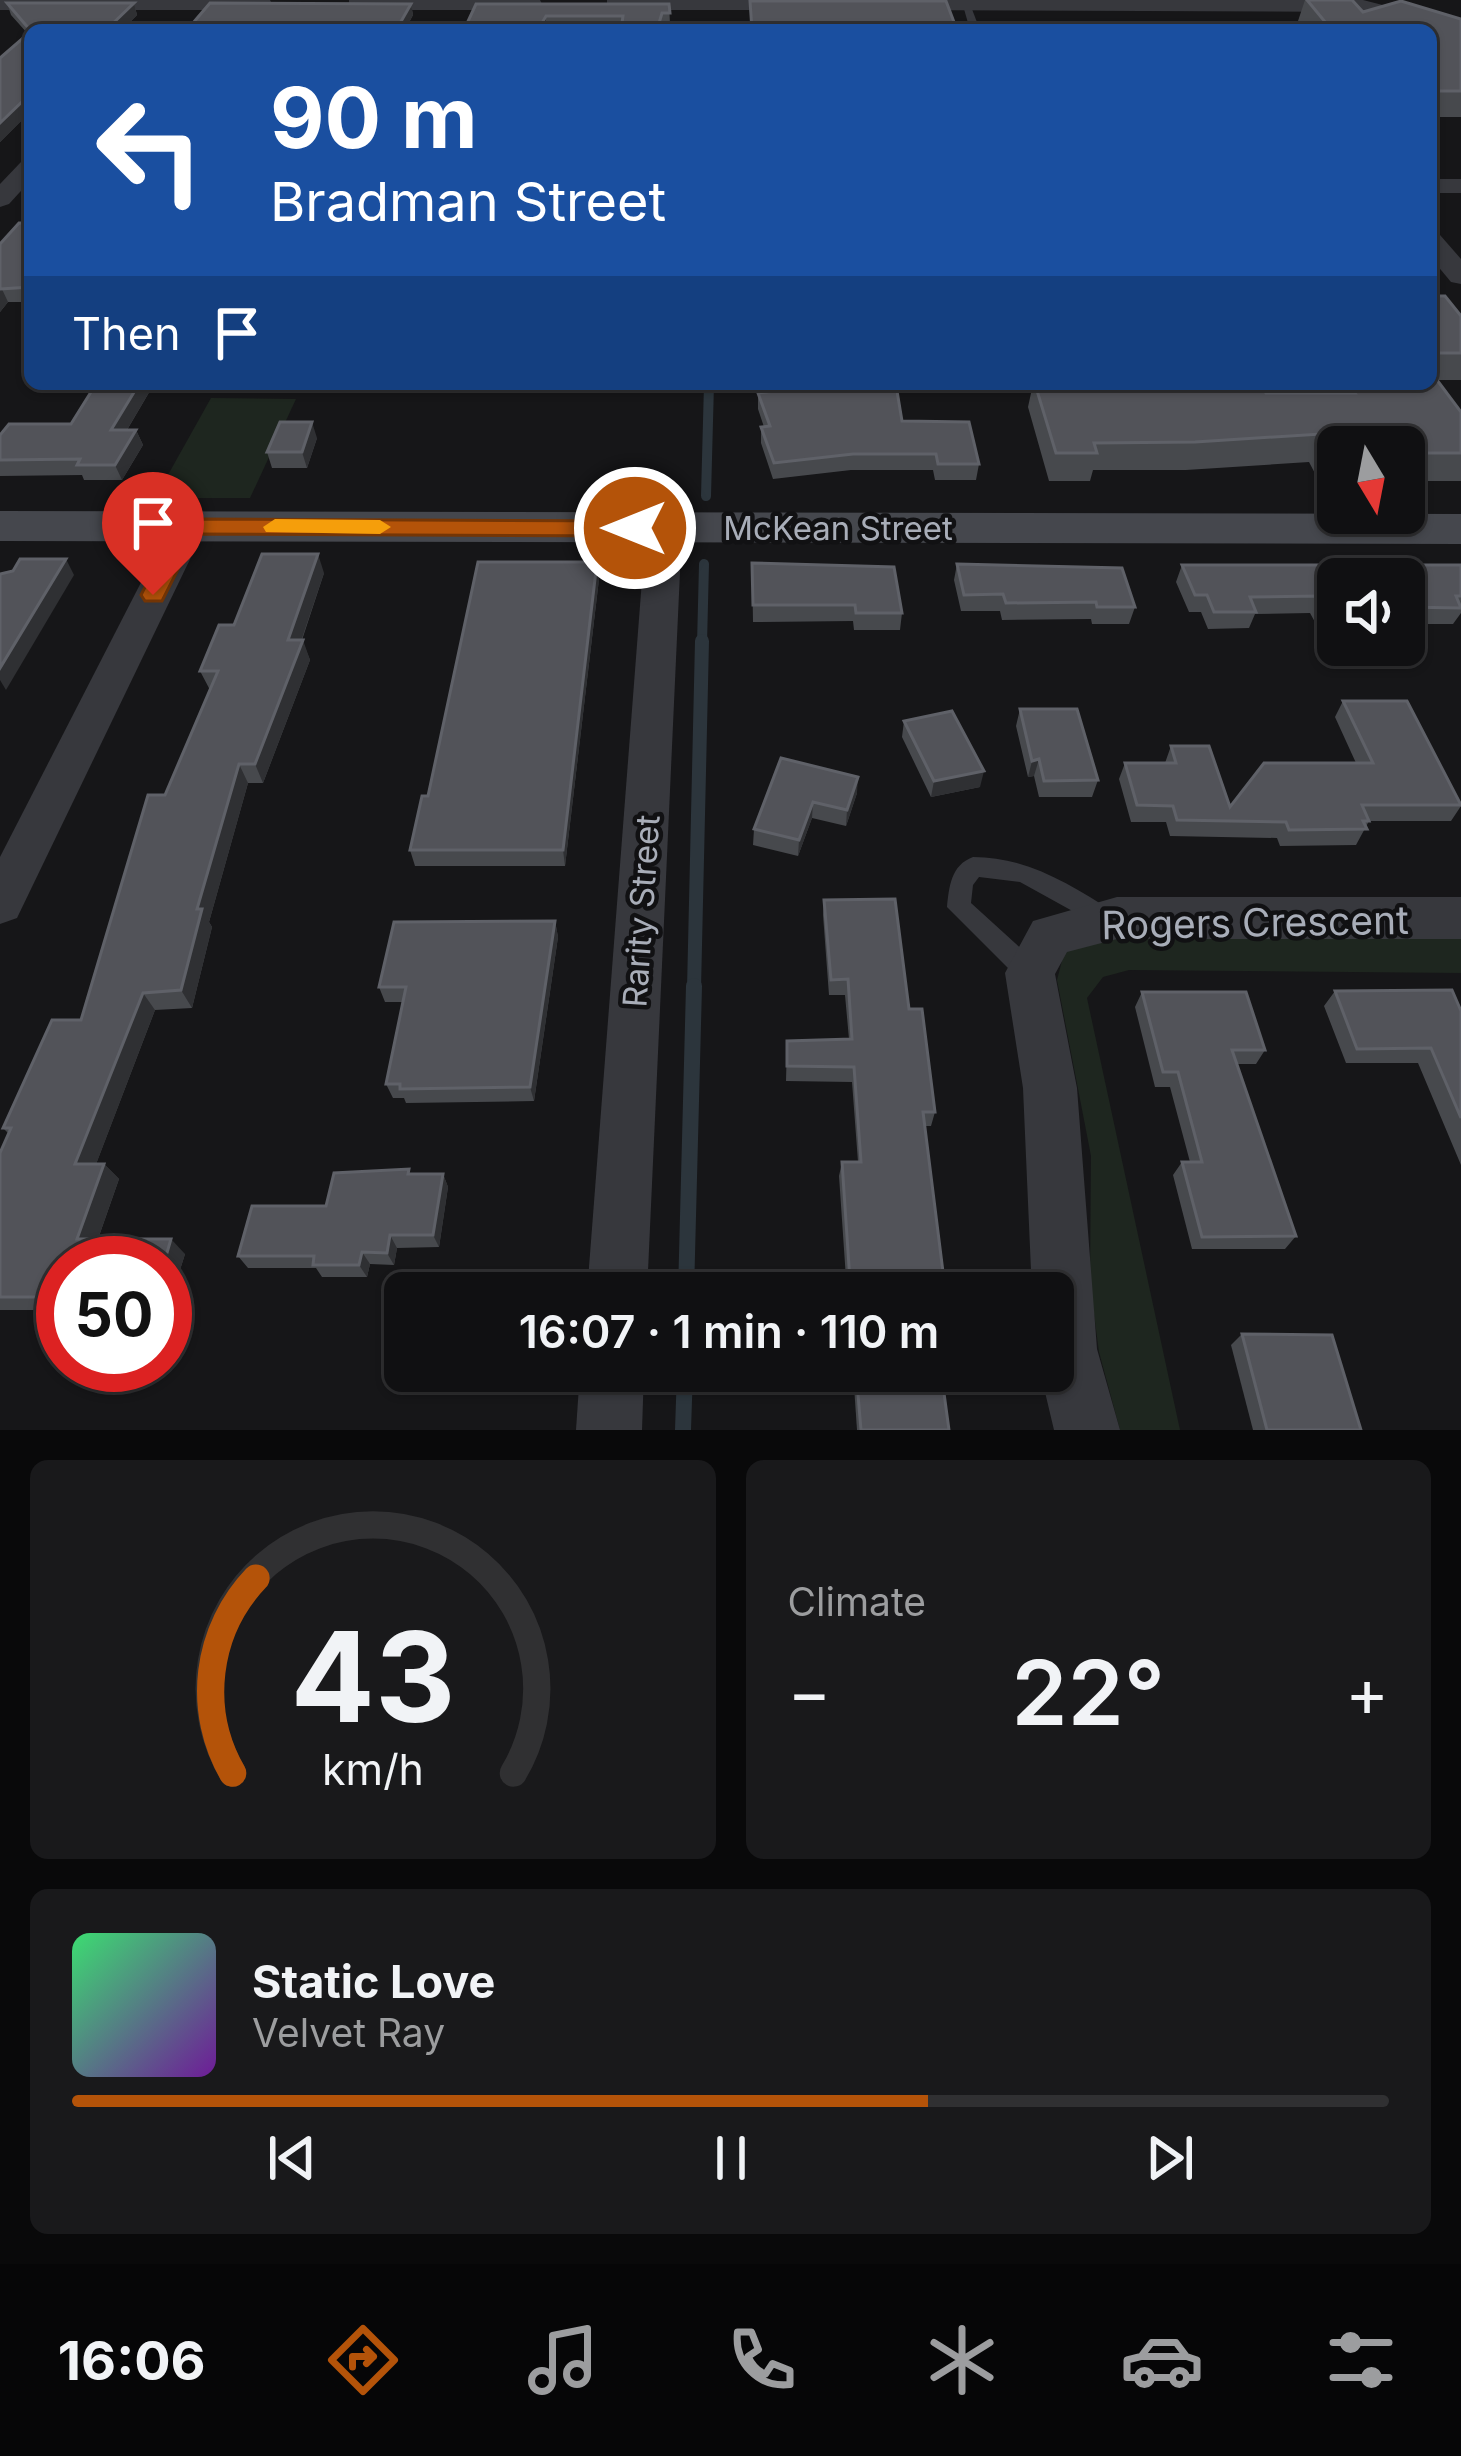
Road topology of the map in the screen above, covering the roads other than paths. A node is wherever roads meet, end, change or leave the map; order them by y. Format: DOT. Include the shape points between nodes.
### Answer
graph roads {
  1 [pos="1042,2"];
  2 [pos="0,4"];
  3 [pos="184,4"];
  4 [pos="294,4"];
  5 [pos="334,4"];
  6 [pos="446,4"];
  7 [pos="554,4"];
  8 [pos="590,4"];
  9 [pos="820,4"];
  10 [pos="865,4"];
  11 [pos="965,4"];
  12 [pos="706,5"];
  13 [pos="166,24"];
  14 [pos="436,24"];
  15 [pos="704,24"];
  16 [pos="973,24"];
  17 [pos="1461,31"];
  18 [pos="24,177"];
  19 [pos="0,199"];
  20 [pos="1437,248"];
  21 [pos="1461,276"];
  22 [pos="0,526"];
  23 [pos="188,526"];
  24 [pos="664,528"];
  25 [pos="1461,529"];
  26 [pos="0,904"];
  27 [pos="1461,918"];
  28 [pos="1106,920"];
  29 [pos="1030,974"];
  30 [pos="618,1272"];
  31 [pos="611,1392"];
  32 [pos="608,1430"];
  33 [pos="1087,1430"];
  1 -- 11 [label="street"];
  1 -- 17 [label="street" via="1364,6"];
  2 -- 3 [label="street"];
  3 -- 4 [label="street"];
  3 -- 13 [label="street"];
  5 -- 6 [label="street"];
  6 -- 7 [label="street"];
  6 -- 14 [label="street"];
  8 -- 12 [label="street"];
  9 -- 12 [label="street"];
  10 -- 11 [label="street"];
  11 -- 16 [label="lane"];
  12 -- 15 [label="street"];
  18 -- 19 [label="street"];
  20 -- 21 [label="street"];
  22 -- 23 [label="main road, McKean Street"];
  23 -- 24 [label="main road, McKean Street"];
  23 -- 26 [label="street"];
  24 -- 25 [label="main road, McKean Street"];
  24 -- 30 [label="street, Rarity Street"];
  27 -- 28 [label="street, Rogers Crescent"];
  28 -- 29 [label="street, Rogers Crescent" via="1050,936"];
  28 -- 29 [label="lane" via="1037,879 999,865 973,867 961,883 959,907"];
  29 -- 33 [label="street" via="1050,1088 1066,1349"];
  31 -- 32 [label="street"];
}
